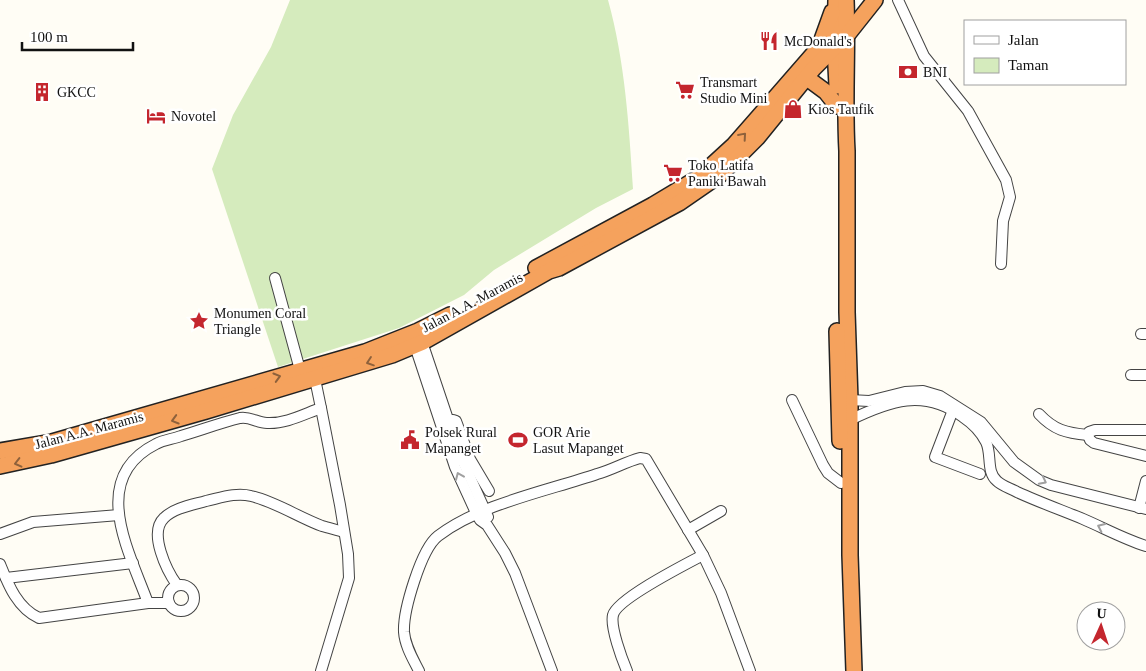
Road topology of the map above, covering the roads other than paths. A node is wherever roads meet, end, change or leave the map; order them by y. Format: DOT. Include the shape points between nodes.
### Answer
graph roads {
  1 [pos="839,0"];
  2 [pos="898,0"];
  3 [pos="867,2"];
  4 [pos="844,29"];
  5 [pos="835,47"];
  6 [pos="819,48"];
  7 [pos="807,78"];
  8 [pos="837,106"];
  9 [pos="842,150"];
  10 [pos="1001,264"];
  11 [pos="274,278"];
  12 [pos="417,338"];
  13 [pos="300,370"];
  14 [pos="1131,375"];
  15 [pos="1146,375"];
  16 [pos="314,379"];
  17 [pos="792,400"];
  18 [pos="850,400"];
  19 [pos="226,404"];
  20 [pos="321,408"];
  21 [pos="953,410"];
  22 [pos="1039,414"];
  23 [pos="231,420"];
  24 [pos="850,420"];
  25 [pos="448,421"];
  26 [pos="1146,430"];
  27 [pos="1088,435"];
  28 [pos="0,451"];
  29 [pos="1006,451"];
  30 [pos="1146,456"];
  31 [pos="991,461"];
  32 [pos="0,466"];
  33 [pos="980,474"];
  34 [pos="1146,480"];
  35 [pos="841,483"];
  36 [pos="488,491"];
  37 [pos="1142,509"];
  38 [pos="721,511"];
  39 [pos="481,513"];
  40 [pos="118,515"];
  41 [pos="688,530"];
  42 [pos="344,532"];
  43 [pos="0,534"];
  44 [pos="1146,546"];
  45 [pos="703,555"];
  46 [pos="133,563"];
  47 [pos="0,564"];
  48 [pos="6,578"];
  49 [pos="177,586"];
  50 [pos="148,603"];
  51 [pos="169,603"];
  52 [pos="321,671"];
  53 [pos="420,671"];
  54 [pos="552,671"];
  55 [pos="627,671"];
  56 [pos="750,671"];
  57 [pos="844,671"];
  58 [pos="854,671"];
  1 -- 4 [label="highway"];
  1 -- 6 [label="highway"];
  2 -- 10 [label="street" via="924,56 968,111 1006,180 1010,197 1003,221"];
  3 -- 4 [label="highway"];
  4 -- 5 [label="highway"];
  4 -- 6 [label="highway, Jalan A.A. Maramis"];
  4 -- 9 [label="highway" via="846,119"];
  5 -- 7 [label="highway"];
  5 -- 8 [label="highway"];
  12 -- 6 [label="highway, Jalan A.A. Maramis, one-way" via="698,178 734,145"];
  7 -- 8 [label="highway" via="826,92"];
  7 -- 12 [label="highway" via="746,151 696,192 643,223"];
  8 -- 9 [label="highway"];
  9 -- 18 [label="highway"];
  9 -- 35 [label="highway" via="837,315"];
  11 -- 13 [label="street"];
  12 -- 13 [label="highway, Jalan A.A. Maramis"];
  12 -- 16 [label="highway, one-way" via="392,355"];
  12 -- 25 [label="street"];
  39 -- 12 [label="street, one-way" via="455,467"];
  28 -- 13 [label="highway, Jalan A.A. Maramis, one-way" via="52,442"];
  14 -- 15 [label="street"];
  16 -- 19 [label="highway"];
  16 -- 20 [label="street"];
  17 -- 35 [label="street" via="828,474"];
  18 -- 24 [label="highway"];
  18 -- 29 [label="street" via="869,400 922,390 940,396 982,422"];
  19 -- 23 [label="street"];
  19 -- 32 [label="highway, one-way" via="51,455"];
  20 -- 23 [label="street" via="276,423 264,423 249,417"];
  20 -- 42 [label="street"];
  21 -- 24 [label="street" via="924,400 896,401"];
  21 -- 31 [label="street" via="983,436"];
  21 -- 33 [label="street" via="935,457"];
  22 -- 27 [label="street" via="1049,424 1067,433"];
  23 -- 40 [label="street" via="158,442 134,458 126,467 121,481"];
  24 -- 58 [label="highway"];
  25 -- 36 [label="street" via="456,421 470,460"];
  25 -- 39 [label="street"];
  26 -- 27 [label="street" via="1096,430"];
  27 -- 30 [label="street" via="1094,443"];
  29 -- 31 [label="street"];
  29 -- 37 [label="street, one-way" via="1014,462 1039,480"];
  44 -- 31 [label="street, one-way" via="1003,485 992,475"];
  34 -- 37 [label="street"];
  35 -- 57 [label="highway"];
  38 -- 41 [label="street"];
  39 -- 41 [label="street" via="640,458 646,460"];
  39 -- 53 [label="street" via="436,538 422,558 404,623 407,644"];
  39 -- 54 [label="street" via="480,520 487,525 505,553 521,586"];
  40 -- 43 [label="street" via="33,522"];
  40 -- 46 [label="street"];
  41 -- 45 [label="street"];
  42 -- 49 [label="street" via="250,496 225,496 187,506 162,519 159,526 161,554"];
  42 -- 52 [label="street" via="350,578"];
  45 -- 55 [label="street" via="640,591 620,604 613,613"];
  45 -- 56 [label="street"];
  46 -- 48 [label="street"];
  46 -- 50 [label="street"];
  47 -- 48 [label="street"];
  48 -- 50 [label="street" via="26,610 39,618"];
  49 -- 51 [label="street" via="169,593"];
  49 -- 51 [label="street" via="187,586 193,600 182,610"];
  50 -- 51 [label="street"];
}
